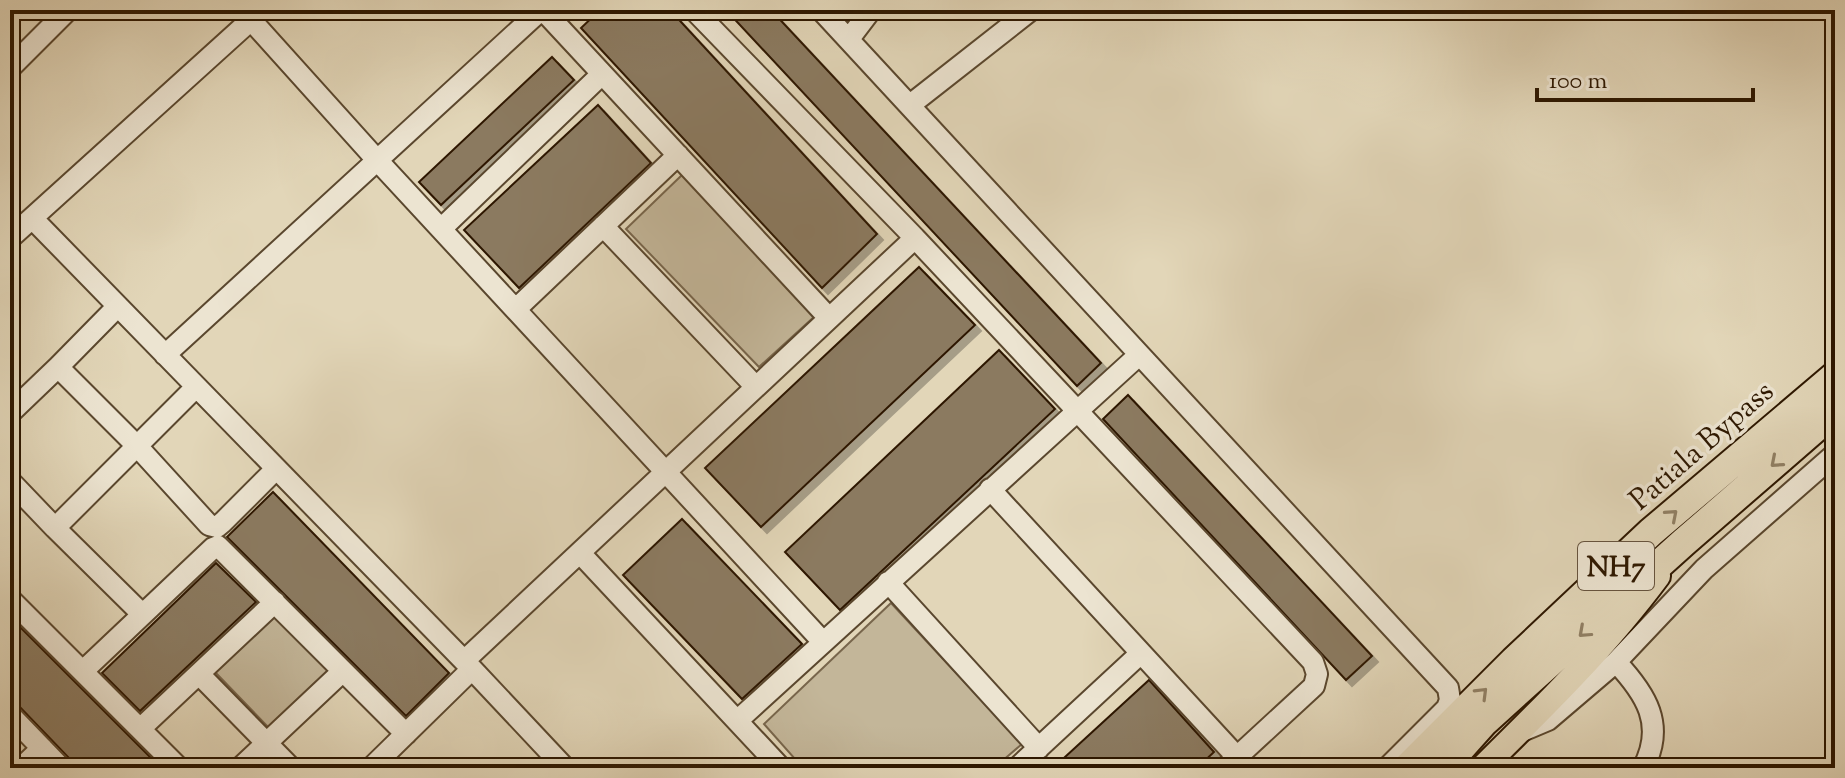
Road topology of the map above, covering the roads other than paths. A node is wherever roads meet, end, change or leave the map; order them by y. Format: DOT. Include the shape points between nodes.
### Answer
graph roads {
  1 [pos="68,10"];
  2 [pos="542,10"];
  3 [pos="694,10"];
  4 [pos="821,10"];
  5 [pos="871,10"];
  6 [pos="1031,10"];
  7 [pos="252,14"];
  8 [pos="849,39"];
  9 [pos="10,68"];
  10 [pos="602,74"];
  11 [pos="910,105"];
  12 [pos="678,155"];
  13 [pos="377,160"];
  14 [pos="19,225"];
  15 [pos="603,226"];
  16 [pos="441,229"];
  17 [pos="915,238"];
  18 [pos="117,307"];
  19 [pos="516,309"];
  20 [pos="829,318"];
  21 [pos="165,355"];
  22 [pos="1139,355"];
  23 [pos="58,367"];
  24 [pos="1835,376"];
  25 [pos="196,387"];
  26 [pos="756,387"];
  27 [pos="1076,410"];
  28 [pos="1835,411"];
  29 [pos="10,413"];
  30 [pos="137,446"];
  31 [pos="1835,454"];
  32 [pos="276,469"];
  33 [pos="667,471"];
  34 [pos="10,481"];
  35 [pos="990,489"];
  36 [pos="55,528"];
  37 [pos="1684,542"];
  38 [pos="580,553"];
  39 [pos="888,582"];
  40 [pos="10,599"];
  41 [pos="275,602"];
  42 [pos="142,614"];
  43 [pos="823,642"];
  44 [pos="1141,653"];
  45 [pos="1616,662"];
  46 [pos="468,665"];
  47 [pos="83,671"];
  48 [pos="343,671"];
  49 [pos="199,674"];
  50 [pos="10,715"];
  51 [pos="737,721"];
  52 [pos="140,729"];
  53 [pos="1518,732"];
  54 [pos="406,734"];
  55 [pos="266,743"];
  56 [pos="42,748"];
  57 [pos="1039,748"];
  58 [pos="1231,762"];
  59 [pos="21,768"];
  60 [pos="61,768"];
  61 [pos="179,768"];
  62 [pos="240,768"];
  63 [pos="291,768"];
  64 [pos="371,768"];
  65 [pos="565,768"];
  66 [pos="781,768"];
  67 [pos="1017,768"];
  68 [pos="1387,768"];
  69 [pos="1407,768"];
  70 [pos="1443,768"];
  71 [pos="1482,768"];
  72 [pos="1643,768"];
  1 -- 9 [label="street"];
  2 -- 10 [label="street"];
  2 -- 13 [label="street"];
  3 -- 17 [label="street"];
  4 -- 8 [label="street"];
  5 -- 8 [label="street"];
  6 -- 11 [label="street"];
  7 -- 13 [label="street"];
  7 -- 14 [label="street"];
  8 -- 11 [label="street"];
  10 -- 12 [label="street"];
  10 -- 16 [label="street"];
  11 -- 22 [label="street"];
  12 -- 15 [label="street"];
  12 -- 20 [label="street"];
  13 -- 16 [label="street"];
  13 -- 21 [label="street"];
  14 -- 18 [label="street"];
  15 -- 19 [label="street"];
  15 -- 26 [label="street"];
  16 -- 19 [label="street"];
  17 -- 20 [label="street"];
  17 -- 27 [label="street"];
  18 -- 21 [label="street"];
  18 -- 23 [label="street"];
  19 -- 33 [label="street"];
  20 -- 26 [label="street"];
  21 -- 25 [label="street"];
  22 -- 27 [label="street"];
  22 -- 68 [label="street" via="1448,688 1447,708"];
  23 -- 29 [label="street"];
  23 -- 30 [label="street"];
  69 -- 24 [label="highway, Patiala Bypass / NH7, one-way" via="1651,532"];
  25 -- 30 [label="street"];
  25 -- 32 [label="street"];
  26 -- 33 [label="street"];
  27 -- 35 [label="street"];
  27 -- 58 [label="street" via="1313,662 1314,686"];
  28 -- 37 [label="highway, Patiala Bypass / NH7, one-way"];
  30 -- 32 [label="street" via="209,525 217,527"];
  30 -- 36 [label="street"];
  31 -- 45 [label="street" via="1704,569"];
  32 -- 46 [label="street"];
  33 -- 38 [label="street"];
  33 -- 43 [label="street"];
  34 -- 36 [label="street"];
  35 -- 39 [label="street"];
  35 -- 44 [label="street"];
  36 -- 42 [label="street"];
  37 -- 53 [label="main road" via="1631,612"];
  37 -- 70 [label="highway, NH7, one-way" via="1484,722"];
  38 -- 46 [label="street"];
  38 -- 51 [label="street"];
  39 -- 43 [label="street"];
  39 -- 57 [label="street"];
  40 -- 47 [label="street"];
  41 -- 42 [label="street" via="218,546"];
  41 -- 48 [label="street"];
  41 -- 49 [label="street"];
  42 -- 47 [label="street"];
  43 -- 51 [label="street"];
  44 -- 57 [label="street"];
  44 -- 58 [label="street"];
  45 -- 53 [label="street" via="1548,720"];
  45 -- 72 [label="street" via="1649,707 1654,730"];
  46 -- 54 [label="street"];
  46 -- 65 [label="street"];
  47 -- 52 [label="street"];
  48 -- 54 [label="street"];
  48 -- 55 [label="street"];
  49 -- 52 [label="street"];
  49 -- 55 [label="street"];
  50 -- 56 [label="street"];
  51 -- 66 [label="street"];
  52 -- 61 [label="street"];
  53 -- 71 [label="main road"];
  54 -- 64 [label="street"];
  55 -- 62 [label="street"];
  55 -- 63 [label="street"];
  56 -- 59 [label="street"];
  56 -- 60 [label="street"];
  57 -- 67 [label="street"];
}
